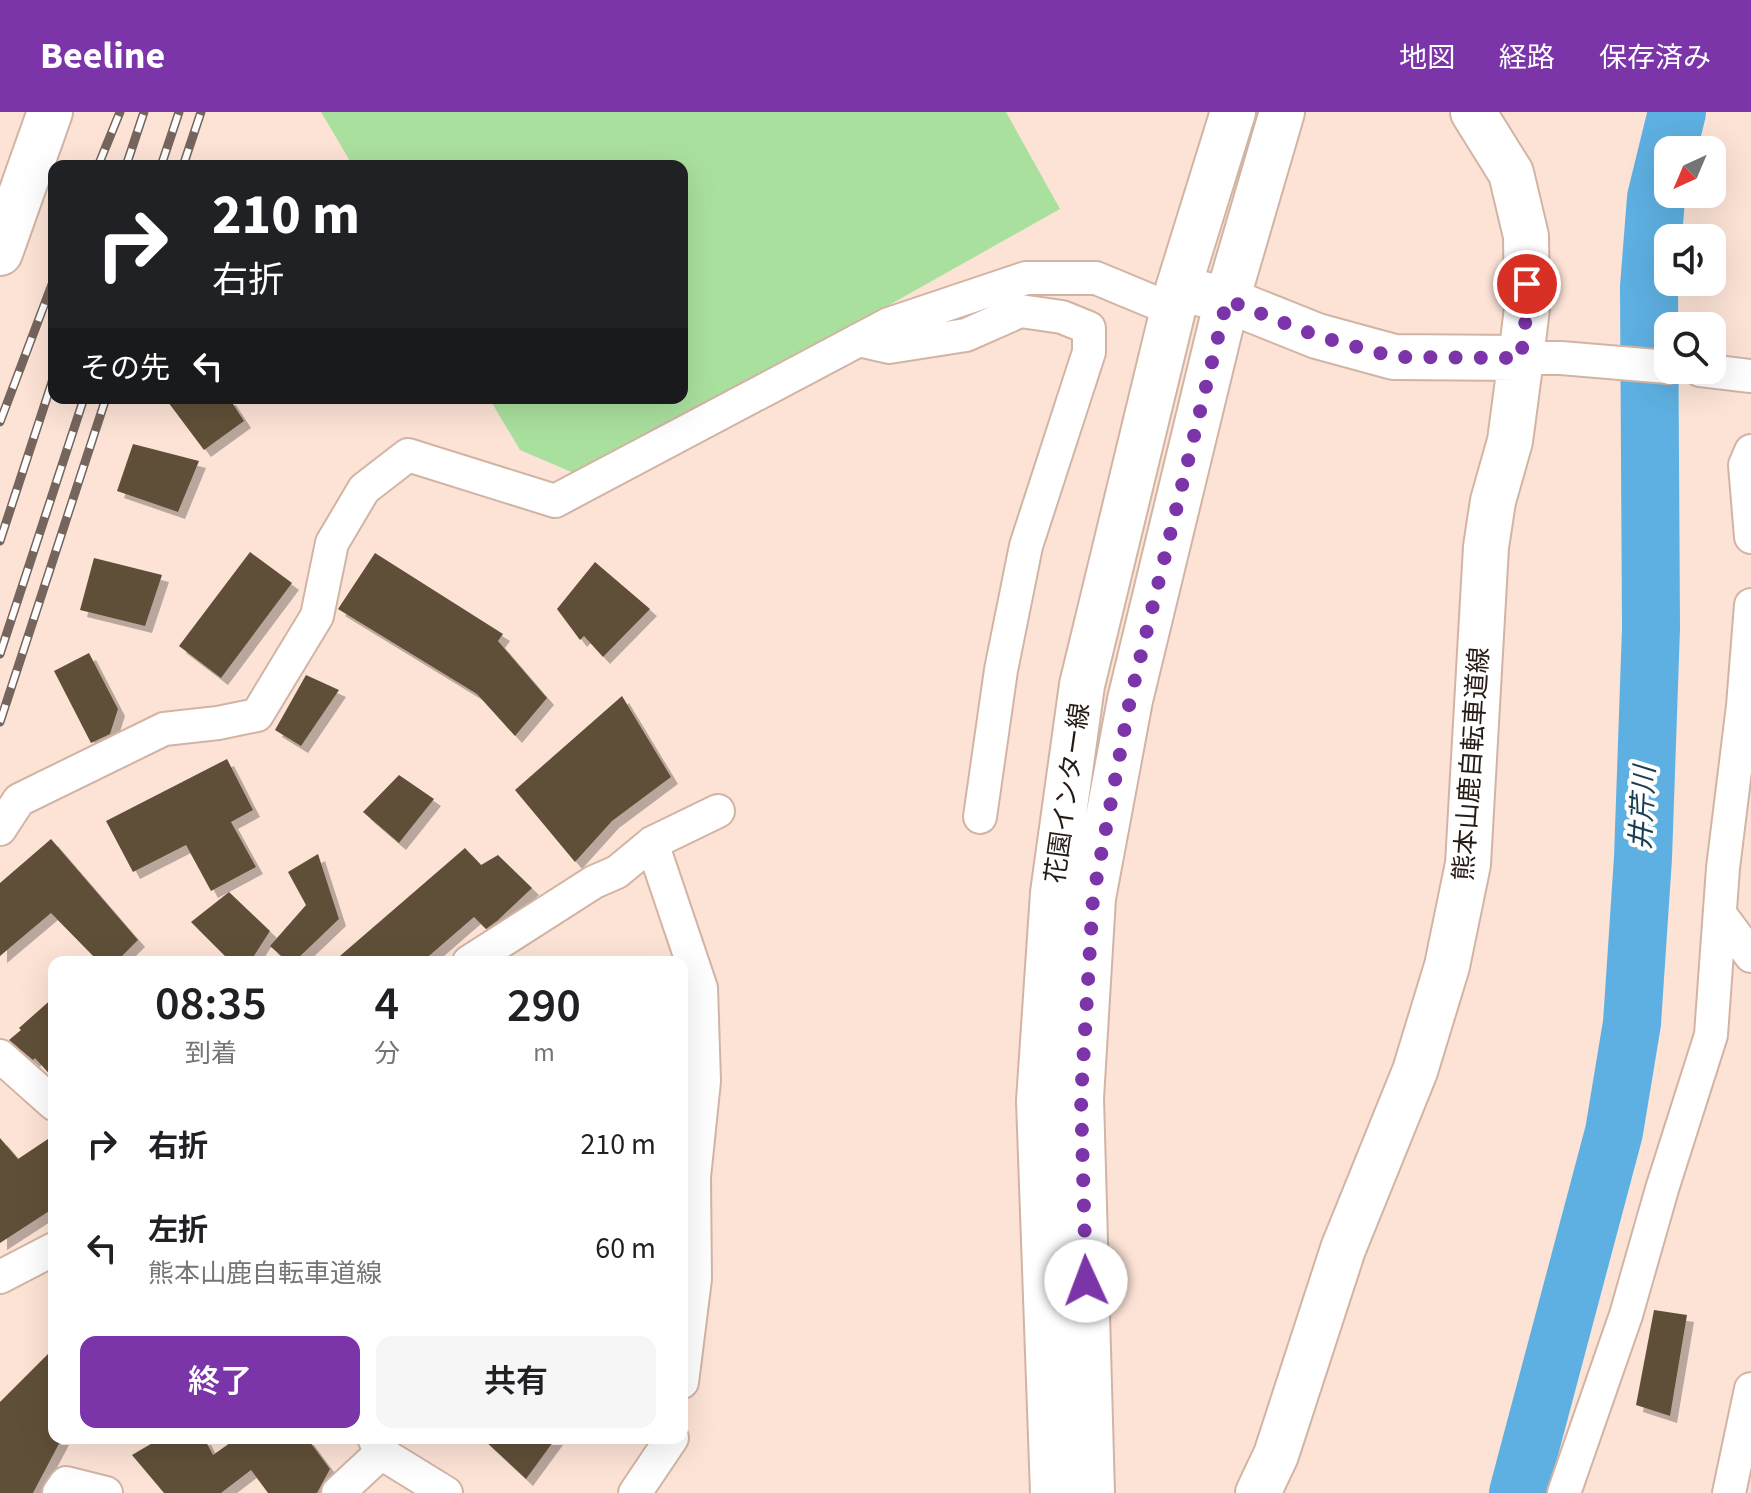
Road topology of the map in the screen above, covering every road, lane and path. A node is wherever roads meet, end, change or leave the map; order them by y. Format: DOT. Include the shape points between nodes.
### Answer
graph roads {
  1 [pos="50,112"];
  2 [pos="1233,112"];
  3 [pos="1282,112"];
  4 [pos="1473,112"];
  5 [pos="0,253"];
  6 [pos="1176,300"];
  7 [pos="1227,300"];
  8 [pos="858,340"];
  9 [pos="1521,358"];
  10 [pos="1654,366"];
  11 [pos="1751,451"];
  12 [pos="1751,537"];
  13 [pos="1751,605"];
  14 [pos="718,811"];
  15 [pos="980,817"];
  16 [pos="0,829"];
  17 [pos="652,843"];
  18 [pos="1720,914"];
  19 [pos="478,956"];
  20 [pos="1751,956"];
  21 [pos="0,1056"];
  22 [pos="48,1099"];
  23 [pos="48,1252"];
  24 [pos="0,1277"];
  25 [pos="688,1334"];
  26 [pos="1751,1389"];
  27 [pos="668,1444"];
  28 [pos="377,1446"];
  29 [pos="59,1493"];
  30 [pos="106,1493"];
  31 [pos="338,1493"];
  32 [pos="446,1493"];
  33 [pos="635,1493"];
  34 [pos="1053,1493"];
  35 [pos="1092,1493"];
  36 [pos="1258,1493"];
  37 [pos="1564,1493"];
  38 [pos="1729,1493"];
  1 -- 5 [label="main road"];
  2 -- 6 [label="main road, 花園インター線"];
  3 -- 7 [label="main road, 花園インター線"];
  4 -- 9 [label="main road, 熊本山鹿自転車道線" via="1511,173 1526,236"];
  6 -- 7 [label="main road"];
  6 -- 8 [label="street" via="1096,278 1026,278 889,324"];
  6 -- 34 [label="main road, 花園インター線" via="1082,685 1053,893 1039,1101"];
  7 -- 9 [label="main road" via="1317,336 1394,357"];
  7 -- 35 [label="main road, 花園インター線" via="1130,700 1093,898 1081,1098"];
  8 -- 15 [label="street" via="889,347 966,335 1020,311 1062,317 1089,328 1089,352 1026,546"];
  8 -- 16 [label="street" via="555,501 408,455 364,489 332,543 317,616 257,715 164,729 19,800"];
  9 -- 10 [label="street"];
  9 -- 36 [label="main road, 熊本山鹿自転車道線" via="1510,441 1486,547 1468,864 1447,966 1415,1071 1343,1249 1276,1455"];
  11 -- 12 [label="street" via="1745,465"];
  13 -- 18 [label="street"];
  14 -- 17 [label="street"];
  17 -- 19 [label="street" via="617,872"];
  17 -- 25 [label="street" via="701,988 704,1081"];
  18 -- 20 [label="street"];
  18 -- 37 [label="street" via="1711,1035 1626,1315"];
  21 -- 22 [label="street"];
  23 -- 24 [label="street"];
  26 -- 38 [label="street"];
  27 -- 33 [label="street"];
  28 -- 31 [label="street"];
  28 -- 32 [label="street"];
  29 -- 30 [label="street" via="66,1483"];
}
